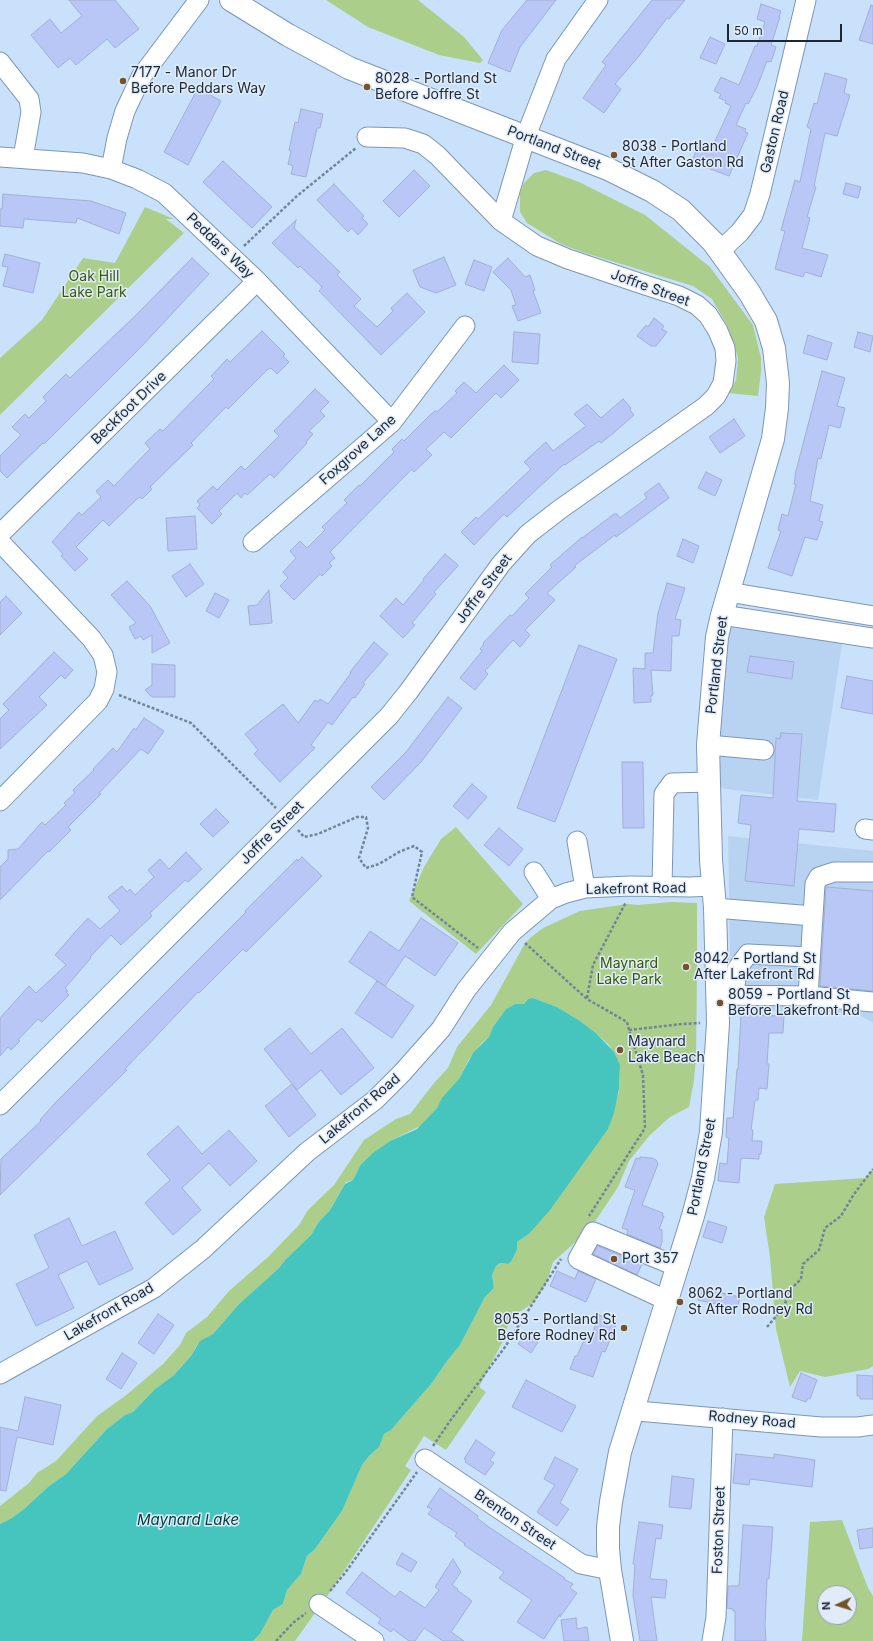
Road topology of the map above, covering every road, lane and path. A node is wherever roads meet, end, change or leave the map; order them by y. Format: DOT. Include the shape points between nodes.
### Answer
graph roads {
  1 [pos="199,0"];
  2 [pos="232,0"];
  3 [pos="598,0"];
  4 [pos="806,0"];
  5 [pos="0,62"];
  6 [pos="526,136"];
  7 [pos="367,137"];
  8 [pos="0,157"];
  9 [pos="23,158"];
  10 [pos="111,169"];
  11 [pos="501,221"];
  12 [pos="720,251"];
  13 [pos="232,258"];
  14 [pos="257,281"];
  15 [pos="465,326"];
  16 [pos="392,422"];
  17 [pos="0,534"];
  18 [pos="0,542"];
  19 [pos="253,542"];
  20 [pos="728,592"];
  21 [pos="722,615"];
  22 [pos="873,616"];
  23 [pos="873,638"];
  24 [pos="104,689"];
  25 [pos="708,745"];
  26 [pos="764,750"];
  27 [pos="709,782"];
  28 [pos="0,801"];
  29 [pos="287,819"];
  30 [pos="577,841"];
  31 [pos="534,872"];
  32 [pos="873,872"];
  33 [pos="630,886"];
  34 [pos="713,886"];
  35 [pos="662,887"];
  36 [pos="585,888"];
  37 [pos="551,899"];
  38 [pos="715,908"];
  39 [pos="813,916"];
  40 [pos="512,932"];
  41 [pos="810,957"];
  42 [pos="492,958"];
  43 [pos="725,995"];
  44 [pos="808,996"];
  45 [pos="587,999"];
  46 [pos="873,1002"];
  47 [pos="718,1023"];
  48 [pos="629,1030"];
  49 [pos="0,1105"];
  50 [pos="873,1169"];
  51 [pos="588,1216"];
  52 [pos="564,1254"];
  53 [pos="678,1267"];
  54 [pos="668,1300"];
  55 [pos="767,1327"];
  56 [pos="0,1374"];
  57 [pos="632,1415"];
  58 [pos="723,1418"];
  59 [pos="873,1425"];
  60 [pos="425,1459"];
  61 [pos="610,1570"];
  62 [pos="319,1604"];
  63 [pos="276,1641"];
  64 [pos="374,1641"];
  65 [pos="622,1641"];
  66 [pos="712,1641"];
  1 -- 10 [label="street" via="141,77 116,138"];
  2 -- 6 [label="main road, Portland Street" via="282,32 349,68"];
  3 -- 6 [label="street" via="556,59"];
  4 -- 12 [label="street, Gaston Road" via="753,215"];
  5 -- 9 [label="street" via="29,99 31,112"];
  6 -- 11 [label="street"];
  6 -- 12 [label="main road, Portland Street" via="608,169 652,191 681,210"];
  7 -- 11 [label="street, Joffre Street" via="405,138 423,144"];
  7 -- 13 [label="path" via="297,196"];
  8 -- 9 [label="street, Peddars Way"];
  9 -- 10 [label="street, Peddars Way" via="83,163"];
  10 -- 13 [label="street, Peddars Way" via="164,193"];
  11 -- 29 [label="street, Joffre Street" via="537,246 555,254 678,296 697,305 712,320 725,348 723,383 716,396 706,406 528,534 501,564 389,716"];
  12 -- 20 [label="main road, Portland Street" via="766,321 774,348 778,383 773,439"];
  13 -- 14 [label="street, Peddars Way"];
  14 -- 16 [label="street, Peddars Way"];
  14 -- 17 [label="street, Beckfoot Drive"];
  15 -- 16 [label="street, Foxgrove Lane"];
  16 -- 19 [label="street, Foxgrove Lane"];
  18 -- 24 [label="street" via="91,638 103,655 107,672"];
  20 -- 21 [label="main road, Portland Street"];
  20 -- 22 [label="street"];
  21 -- 23 [label="street"];
  21 -- 25 [label="main road, Portland Street"];
  24 -- 28 [label="street" via="98,701"];
  24 -- 29 [label="path" via="191,723"];
  25 -- 26 [label="street"];
  25 -- 27 [label="main road, Portland Street"];
  27 -- 34 [label="main road, Portland Street"];
  27 -- 35 [label="street" via="672,783 664,794"];
  29 -- 42 [label="path" via="304,837 318,834 357,817 366,817 368,828 358,858 366,868 414,846 422,852 412,897"];
  29 -- 49 [label="street, Joffre Street"];
  30 -- 36 [label="street"];
  31 -- 37 [label="street"];
  32 -- 39 [label="street" via="834,872 819,877 815,884"];
  33 -- 35 [label="street, Lakefront Road"];
  33 -- 36 [label="street, Lakefront Road"];
  33 -- 45 [label="path" via="627,901 593,965"];
  34 -- 35 [label="street, Lakefront Road"];
  34 -- 38 [label="main road, Portland Street"];
  36 -- 37 [label="street, Lakefront Road"];
  37 -- 40 [label="street, Lakefront Road"];
  38 -- 39 [label="street"];
  38 -- 43 [label="main road, Portland Street"];
  39 -- 41 [label="street"];
  40 -- 42 [label="street, Lakefront Road"];
  40 -- 45 [label="path"];
  41 -- 43 [label="street" via="748,954 737,969"];
  41 -- 44 [label="street"];
  42 -- 56 [label="street, Lakefront Road" via="466,990 441,1029 402,1073 375,1100 307,1152 203,1249 154,1288"];
  43 -- 44 [label="street"];
  43 -- 47 [label="main road, Portland Street"];
  44 -- 46 [label="street"];
  45 -- 48 [label="path" via="627,1022"];
  47 -- 48 [label="path"];
  47 -- 53 [label="main road, Portland Street" via="711,1132 697,1201"];
  48 -- 51 [label="path" via="643,1075 645,1128"];
  50 -- 55 [label="path" via="841,1216 825,1228 819,1250 803,1264 801,1279 789,1291 784,1307"];
  52 -- 60 [label="path" via="505,1347 450,1420"];
  53 -- 54 [label="main road, Portland Street"];
  53 -- 54 [label="street" via="592,1232 578,1259"];
  54 -- 57 [label="main road, Portland Street"];
  57 -- 58 [label="street, Rodney Road" via="637,1411"];
  57 -- 61 [label="main road, Portland Street" via="620,1452 611,1502 608,1534"];
  58 -- 59 [label="street, Rodney Road" via="821,1427"];
  58 -- 66 [label="street, Foston Street" via="716,1616"];
  60 -- 61 [label="street, Brenton Street" via="581,1564"];
  60 -- 62 [label="path" via="345,1573"];
  61 -- 65 [label="main road, Portland Street"];
  62 -- 63 [label="path" via="293,1623"];
  62 -- 64 [label="street"];
}
